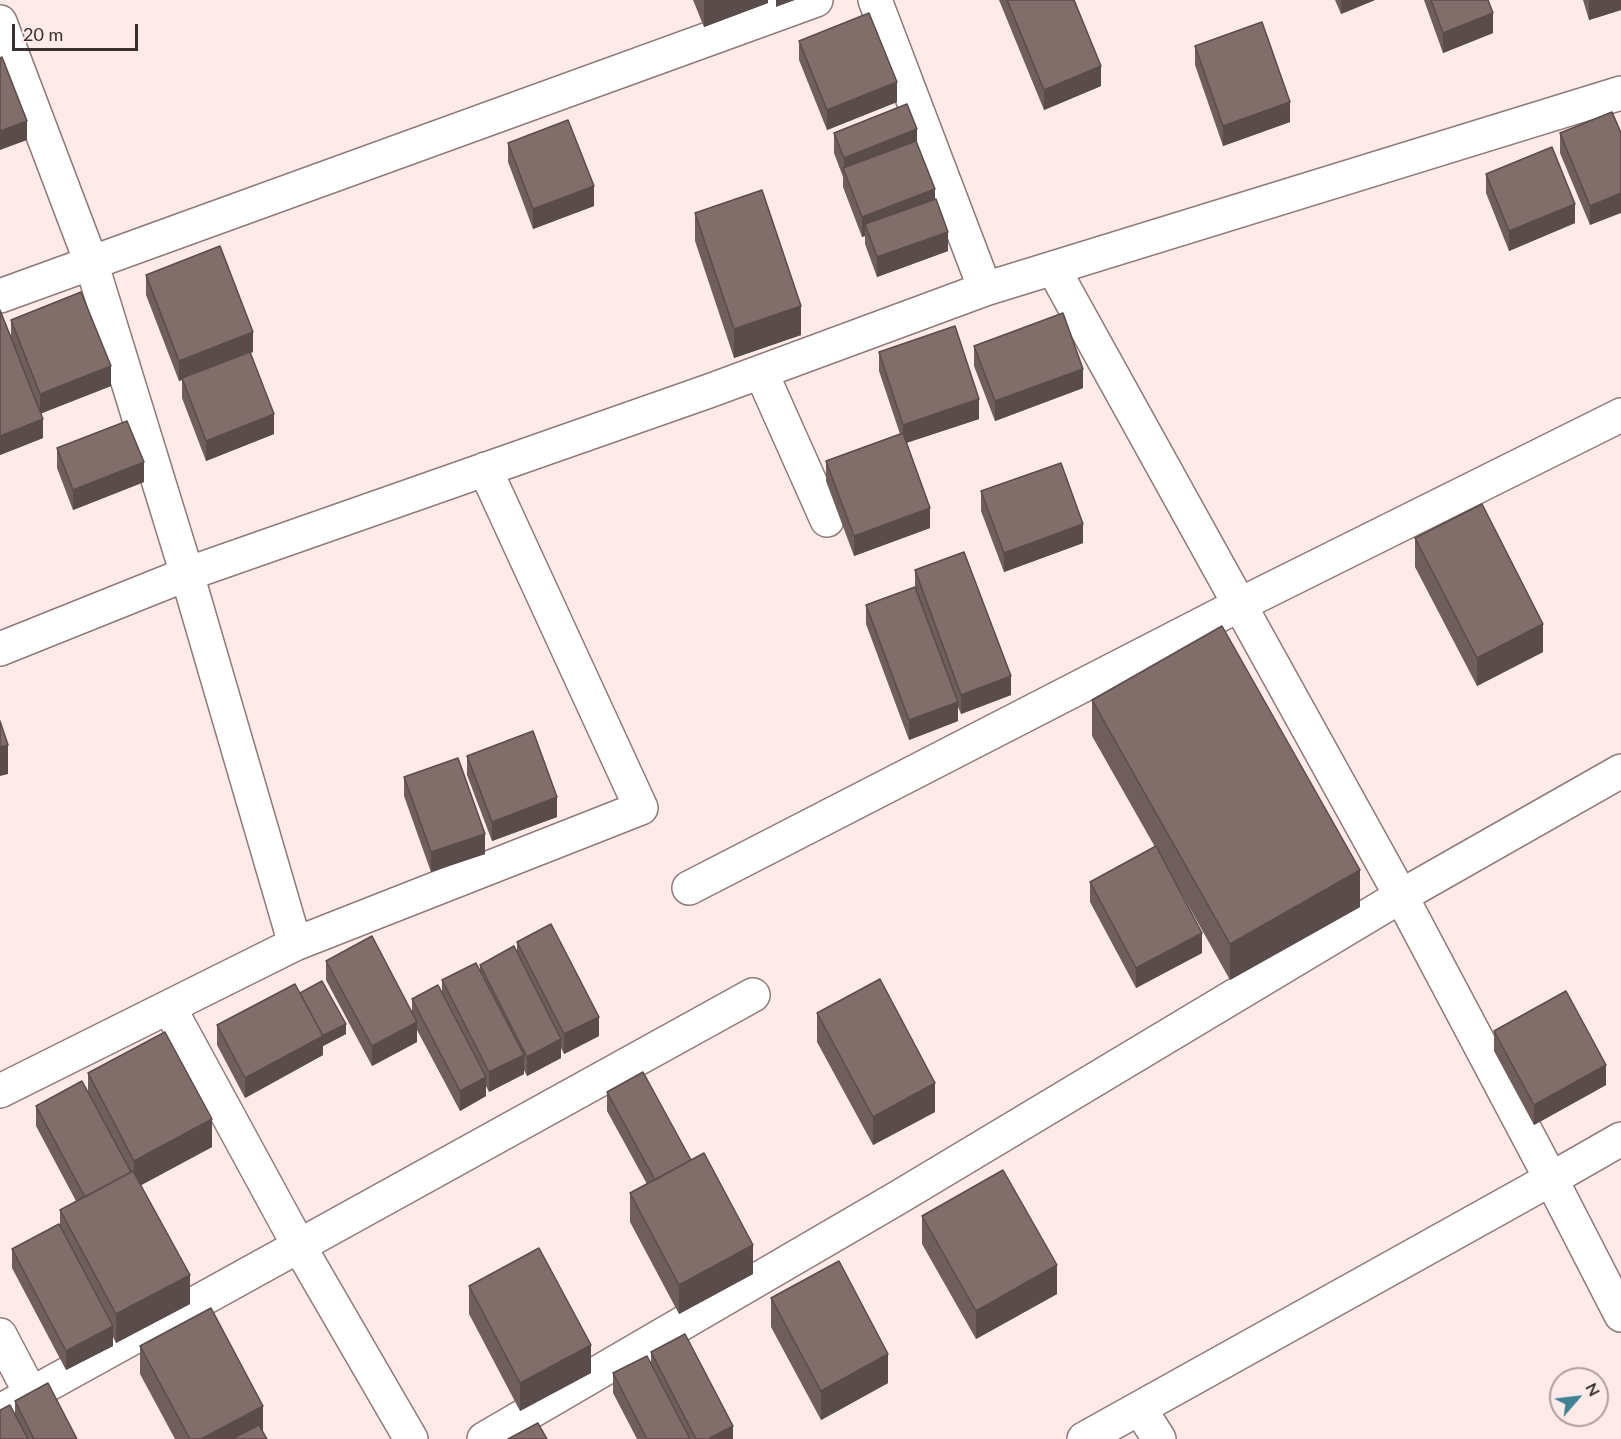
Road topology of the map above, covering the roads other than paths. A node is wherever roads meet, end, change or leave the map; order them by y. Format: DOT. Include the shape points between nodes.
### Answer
graph roads {
  1 [pos="816,0"];
  2 [pos="875,0"];
  3 [pos="0,22"];
  4 [pos="1621,93"];
  5 [pos="91,262"];
  6 [pos="1053,268"];
  7 [pos="985,289"];
  8 [pos="0,296"];
  9 [pos="761,372"];
  10 [pos="1621,415"];
  11 [pos="485,469"];
  12 [pos="827,520"];
  13 [pos="187,574"];
  14 [pos="1241,604"];
  15 [pos="0,649"];
  16 [pos="1621,771"];
  17 [pos="689,888"];
  18 [pos="1401,896"];
  19 [pos="295,944"];
  20 [pos="753,995"];
  21 [pos="169,1007"];
  22 [pos="0,1091"];
  23 [pos="1621,1139"];
  24 [pos="1551,1179"];
  25 [pos="299,1246"];
  26 [pos="1621,1315"];
  27 [pos="0,1335"];
  28 [pos="31,1394"];
  29 [pos="1140,1408"];
  30 [pos="0,1411"];
  31 [pos="411,1439"];
  32 [pos="484,1439"];
  33 [pos="1084,1439"];
  34 [pos="1159,1439"];
  1 -- 5 [label="street"];
  2 -- 7 [label="street"];
  3 -- 5 [label="street"];
  4 -- 6 [label="street"];
  5 -- 8 [label="street"];
  5 -- 13 [label="street"];
  6 -- 7 [label="street"];
  6 -- 14 [label="street"];
  7 -- 9 [label="street"];
  9 -- 11 [label="street"];
  9 -- 12 [label="street"];
  10 -- 14 [label="street"];
  11 -- 13 [label="street"];
  11 -- 19 [label="street" via="641,808"];
  13 -- 15 [label="street"];
  13 -- 19 [label="street"];
  14 -- 17 [label="street"];
  14 -- 18 [label="street"];
  16 -- 18 [label="street"];
  18 -- 24 [label="street"];
  18 -- 32 [label="street" via="899,1197"];
  19 -- 21 [label="street"];
  20 -- 25 [label="street"];
  21 -- 22 [label="street"];
  21 -- 25 [label="street"];
  23 -- 24 [label="street"];
  24 -- 26 [label="street"];
  24 -- 29 [label="street"];
  25 -- 28 [label="street"];
  25 -- 31 [label="street"];
  27 -- 28 [label="street"];
  28 -- 30 [label="street"];
  29 -- 33 [label="street"];
  29 -- 34 [label="street"];
}
